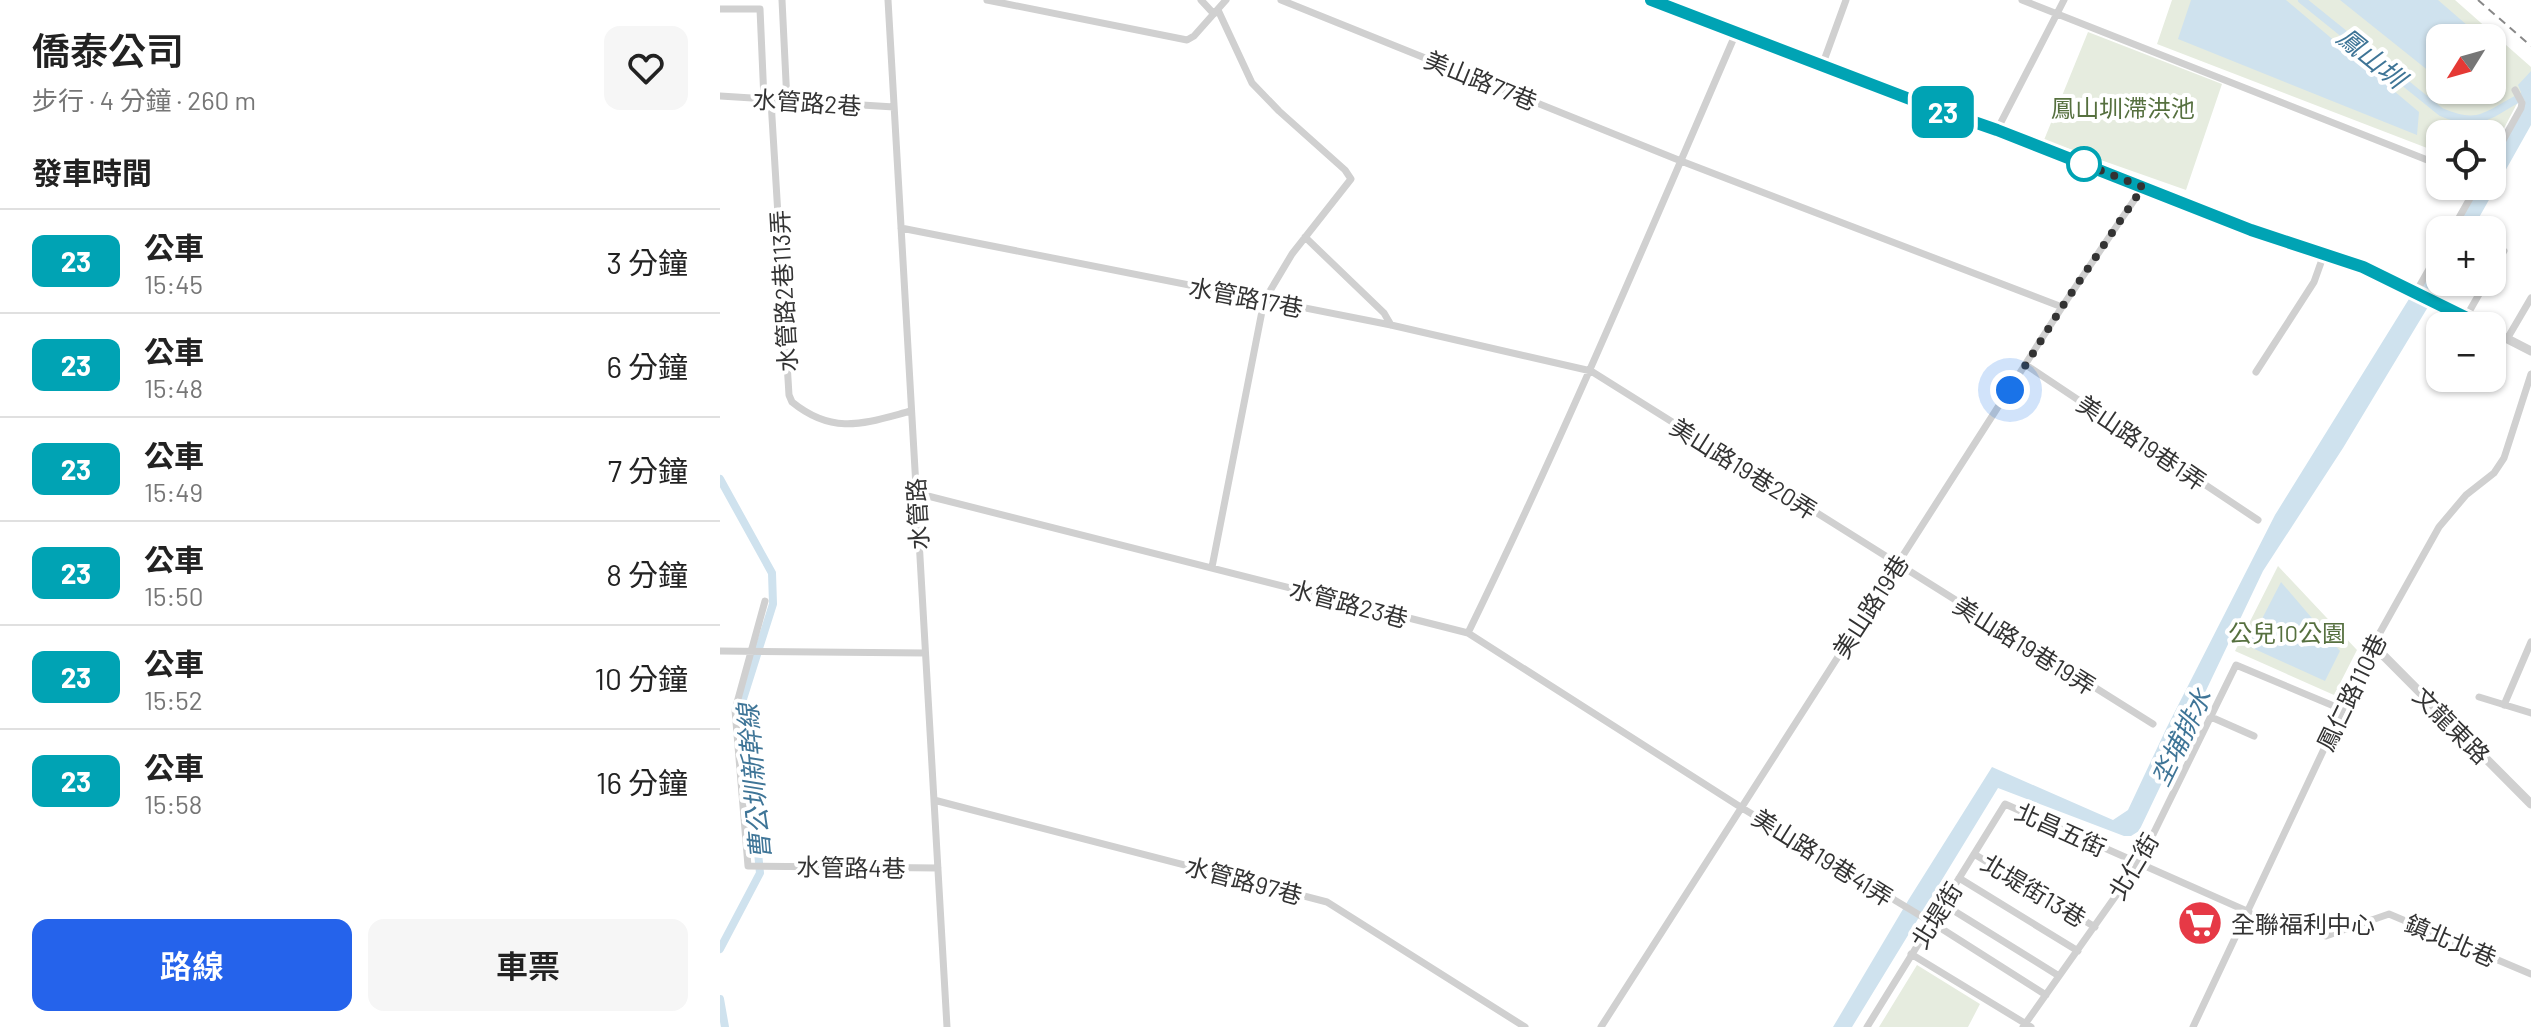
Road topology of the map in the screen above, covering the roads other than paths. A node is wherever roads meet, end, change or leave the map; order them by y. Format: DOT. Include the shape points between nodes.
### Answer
graph roads {
  1 [pos="782,0"];
  2 [pos="888,0"];
  3 [pos="987,0"];
  4 [pos="1201,0"];
  5 [pos="1226,0"];
  6 [pos="1281,0"];
  7 [pos="1651,0"];
  8 [pos="1846,0"];
  9 [pos="2022,0"];
  10 [pos="2064,0"];
  11 [pos="720,9"];
  12 [pos="1216,12"];
  13 [pos="2057,14"];
  14 [pos="1736,33"];
  15 [pos="1822,66"];
  16 [pos="720,96"];
  17 [pos="2518,96"];
  18 [pos="768,101"];
  19 [pos="787,102"];
  20 [pos="894,107"];
  21 [pos="1997,130"];
  22 [pos="2506,135"];
  23 [pos="2426,159"];
  24 [pos="1681,161"];
  25 [pos="2143,187"];
  26 [pos="901,228"];
  27 [pos="1305,237"];
  28 [pos="2324,254"];
  29 [pos="2426,277"];
  30 [pos="2418,293"];
  31 [pos="2531,298"];
  32 [pos="1264,301"];
  33 [pos="2062,307"];
  34 [pos="2456,312"];
  35 [pos="1391,325"];
  36 [pos="2507,339"];
  37 [pos="2531,351"];
  38 [pos="2026,365"];
  39 [pos="1591,371"];
  40 [pos="2256,372"];
  41 [pos="2531,374"];
  42 [pos="911,411"];
  43 [pos="916,493"];
  44 [pos="2258,520"];
  45 [pos="1896,565"];
  46 [pos="1212,567"];
  47 [pos="765,601"];
  48 [pos="1468,633"];
  49 [pos="2531,642"];
  50 [pos="2373,645"];
  51 [pos="720,651"];
  52 [pos="752,652"];
  53 [pos="925,653"];
  54 [pos="2479,697"];
  55 [pos="2504,705"];
  56 [pos="2341,709"];
  57 [pos="2531,713"];
  58 [pos="2211,717"];
  59 [pos="2153,724"];
  60 [pos="2254,736"];
  61 [pos="934,800"];
  62 [pos="2005,804"];
  63 [pos="2531,804"];
  64 [pos="1742,808"];
  65 [pos="1974,854"];
  66 [pos="2139,863"];
  67 [pos="938,868"];
  68 [pos="1959,878"];
  69 [pos="1943,904"];
  70 [pos="2249,912"];
  71 [pos="1928,921"];
  72 [pos="2095,927"];
  73 [pos="2326,936"];
  74 [pos="2078,951"];
  75 [pos="1911,954"];
  76 [pos="2531,974"];
  77 [pos="2059,976"];
  78 [pos="2046,995"];
  79 [pos="2026,1026"];
  80 [pos="947,1027"];
  81 [pos="1525,1027"];
  82 [pos="1601,1027"];
  83 [pos="1867,1027"];
  84 [pos="2193,1027"];
  1 -- 19 [label="street"];
  2 -- 20 [label="street, 水管路"];
  3 -- 12 [label="street" via="1179,40 1194,36"];
  4 -- 12 [label="street"];
  5 -- 12 [label="street"];
  6 -- 24 [label="street, 美山路77巷"];
  7 -- 14 [label="street"];
  8 -- 15 [label="street"];
  9 -- 13 [label="street"];
  10 -- 13 [label="street"];
  11 -- 18 [label="street" via="760,9"];
  12 -- 27 [label="street" via="1252,83 1351,179"];
  13 -- 21 [label="street"];
  13 -- 23 [label="street"];
  14 -- 15 [label="street"];
  14 -- 24 [label="street"];
  15 -- 21 [label="street"];
  16 -- 18 [label="street, 水管路2巷"];
  17 -- 22 [label="street" via="2521,108"];
  18 -- 19 [label="street, 水管路2巷"];
  18 -- 42 [label="street, 水管路2巷113弄" via="792,402 832,424 853,426"];
  19 -- 20 [label="street, 水管路2巷"];
  20 -- 26 [label="street, 水管路"];
  21 -- 25 [label="street"];
  24 -- 33 [label="street, 美山路77巷"];
  24 -- 39 [label="street"];
  25 -- 28 [label="street"];
  25 -- 33 [label="street, 美山路19巷"];
  26 -- 32 [label="street, 水管路17巷"];
  26 -- 42 [label="street, 水管路"];
  27 -- 32 [label="street"];
  27 -- 35 [label="street"];
  28 -- 30 [label="street"];
  28 -- 40 [label="street" via="2314,282"];
  29 -- 30 [label="street"];
  30 -- 34 [label="street"];
  31 -- 36 [label="street"];
  32 -- 35 [label="street, 水管路17巷"];
  32 -- 46 [label="street"];
  33 -- 38 [label="street, 美山路19巷"];
  35 -- 39 [label="street, 水管路17巷"];
  36 -- 37 [label="street"];
  38 -- 44 [label="street, 美山路19巷1弄"];
  38 -- 45 [label="street, 美山路19巷"];
  39 -- 45 [label="street, 美山路19巷20弄"];
  39 -- 48 [label="street"];
  41 -- 50 [label="street, 鳳仁路110巷" via="2504,458 2439,527"];
  42 -- 43 [label="street, 水管路"];
  43 -- 46 [label="street, 水管路23巷"];
  43 -- 53 [label="street, 水管路"];
  45 -- 59 [label="street, 美山路19巷19弄"];
  45 -- 64 [label="street, 美山路19巷"];
  46 -- 48 [label="street, 水管路23巷"];
  47 -- 52 [label="street"];
  48 -- 64 [label="street, 水管路23巷"];
  49 -- 55 [label="street"];
  50 -- 56 [label="street, 鳳仁路110巷"];
  50 -- 63 [label="street, 文龍東路"];
  51 -- 52 [label="street"];
  52 -- 53 [label="street"];
  52 -- 67 [label="street, 水管路4巷" via="735,710 750,867"];
  53 -- 61 [label="street, 水管路"];
  54 -- 55 [label="street"];
  55 -- 57 [label="street"];
  56 -- 58 [label="street, 北仁街" via="2236,665"];
  56 -- 70 [label="street, 鳳仁路110巷"];
  58 -- 60 [label="street"];
  58 -- 66 [label="street, 北仁街"];
  61 -- 67 [label="street, 水管路"];
  61 -- 81 [label="street, 水管路97巷" via="1327,902"];
  62 -- 65 [label="street, 北堤街"];
  62 -- 66 [label="street, 北昌五街"];
  64 -- 71 [label="street, 美山路19巷41弄"];
  64 -- 82 [label="street, 美山路19巷"];
  65 -- 68 [label="street, 北堤街"];
  65 -- 72 [label="street, 北堤街13巷"];
  66 -- 70 [label="street, 北昌五街"];
  66 -- 72 [label="street, 北仁街"];
  67 -- 80 [label="street, 水管路"];
  68 -- 69 [label="street, 北堤街"];
  68 -- 74 [label="street"];
  69 -- 71 [label="street, 北堤街"];
  69 -- 77 [label="street"];
  70 -- 84 [label="street, 鳳仁路110巷"];
  71 -- 75 [label="street, 北堤街"];
  71 -- 78 [label="street, 美山路19巷41弄"];
  72 -- 74 [label="street, 北仁街"];
  73 -- 76 [label="street, 鎮北北巷" via="2389,914"];
  74 -- 77 [label="street, 北仁街"];
  75 -- 79 [label="street"];
  75 -- 83 [label="street, 北堤街"];
  77 -- 78 [label="street, 北仁街"];
  78 -- 79 [label="street, 北仁街"];
}
